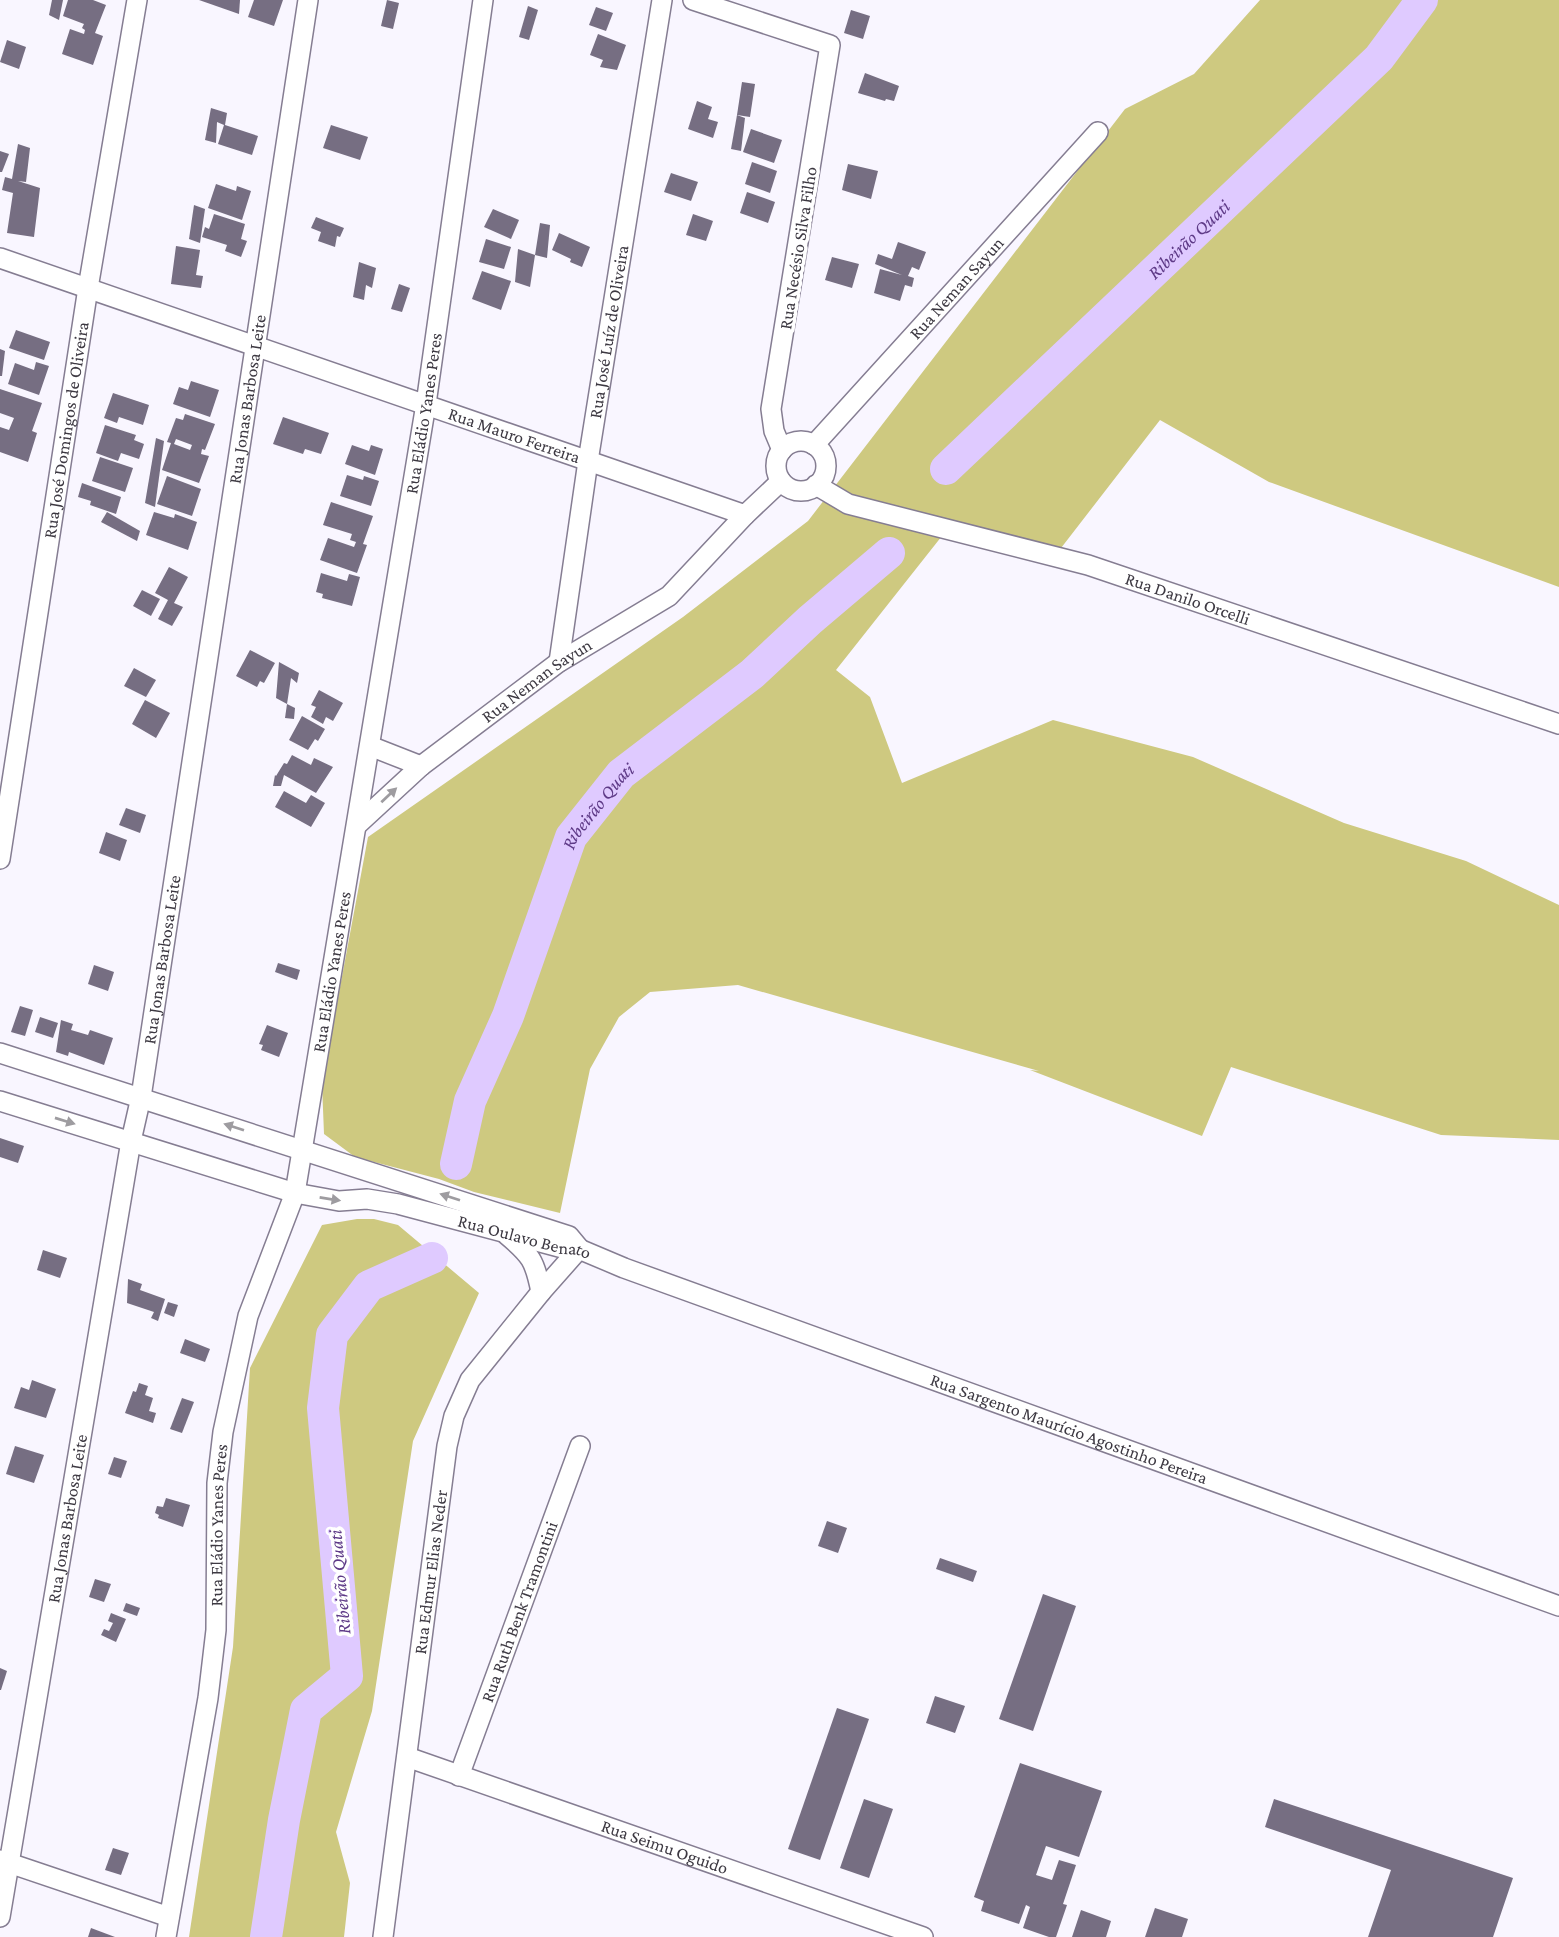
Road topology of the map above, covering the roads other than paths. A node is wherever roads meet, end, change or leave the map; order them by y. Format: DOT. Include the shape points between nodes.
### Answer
graph roads {
  1 [pos="137,0"];
  2 [pos="308,0"];
  3 [pos="483,0"];
  4 [pos="662,0"];
  5 [pos="694,0"];
  6 [pos="1098,132"];
  7 [pos="0,258"];
  8 [pos="88,288"];
  9 [pos="257,346"];
  10 [pos="426,404"];
  11 [pos="814,445"];
  12 [pos="782,450"];
  13 [pos="588,461"];
  14 [pos="781,481"];
  15 [pos="816,485"];
  16 [pos="745,515"];
  17 [pos="559,662"];
  18 [pos="1559,724"];
  19 [pos="370,747"];
  20 [pos="421,766"];
  21 [pos="357,825"];
  22 [pos="0,859"];
  23 [pos="0,1053"];
  24 [pos="141,1097"];
  25 [pos="0,1101"];
  26 [pos="131,1141"];
  27 [pos="302,1149"];
  28 [pos="295,1193"];
  29 [pos="504,1232"];
  30 [pos="579,1249"];
  31 [pos="541,1292"];
  32 [pos="580,1446"];
  33 [pos="1559,1606"];
  34 [pos="407,1757"];
  35 [pos="459,1776"];
  36 [pos="5,1862"];
  37 [pos="0,1917"];
  38 [pos="168,1927"];
  39 [pos="383,1937"];
  40 [pos="923,1937"];
  1 -- 8 [label="street, Rua José Domingos de Oliveira"];
  2 -- 9 [label="street, Rua Jonas Barbosa Leite"];
  3 -- 10 [label="street, Rua Eládio Yanes Peres"];
  4 -- 13 [label="street, Rua José Luíz de Oliveira"];
  5 -- 12 [label="street, Rua Necésio Silva Filho" via="830,46 771,409"];
  6 -- 11 [label="street, Rua Neman Sayun"];
  7 -- 8 [label="street, Rua Mauro Ferreira"];
  8 -- 9 [label="street, Rua Mauro Ferreira"];
  8 -- 22 [label="street, Rua José Domingos de Oliveira"];
  9 -- 10 [label="street, Rua Mauro Ferreira"];
  9 -- 24 [label="street, Rua Jonas Barbosa Leite"];
  10 -- 13 [label="street, Rua Mauro Ferreira"];
  10 -- 19 [label="street, Rua Eládio Yanes Peres"];
  11 -- 12 [label="street" via="799,441"];
  11 -- 15 [label="street" via="825,465"];
  12 -- 14 [label="street" via="776,467"];
  13 -- 16 [label="street, Rua Mauro Ferreira"];
  13 -- 17 [label="street, Rua José Luíz de Oliveira"];
  14 -- 15 [label="street" via="801,491"];
  14 -- 16 [label="street"];
  15 -- 18 [label="street, Rua Danilo Orcelli" via="848,504 1088,565"];
  16 -- 17 [label="street, Rua Neman Sayun" via="669,596"];
  17 -- 20 [label="street, Rua Neman Sayun"];
  19 -- 20 [label="street"];
  19 -- 21 [label="street, Rua Eládio Yanes Peres"];
  21 -- 20 [label="street, Rua Neman Sayun, one-way"];
  21 -- 27 [label="street, Rua Eládio Yanes Peres"];
  23 -- 24 [label="street, Rua Oulavo Benato"];
  24 -- 26 [label="street, Rua Jonas Barbosa Leite"];
  27 -- 24 [label="street, Rua Oulavo Benato, one-way"];
  25 -- 26 [label="street, Rua Oulavo Benato, one-way"];
  26 -- 28 [label="street, Rua Oulavo Benato"];
  26 -- 36 [label="street, Rua Jonas Barbosa Leite"];
  27 -- 28 [label="street, Rua Eládio Yanes Peres"];
  30 -- 27 [label="street, Rua Oulavo Benato, one-way" via="569,1236"];
  28 -- 29 [label="street, Rua Oulavo Benato, one-way" via="398,1204"];
  28 -- 38 [label="street, Rua Eládio Yanes Peres" via="248,1316 223,1432 217,1483 216,1630"];
  29 -- 30 [label="street, Rua Oulavo Benato"];
  29 -- 31 [label="street" via="536,1265"];
  30 -- 31 [label="street, Rua Edmur Elias Neder"];
  30 -- 33 [label="street, Rua Sargento Maurício Agostinho Pereira"];
  31 -- 34 [label="street, Rua Edmur Elias Neder" via="470,1380 454,1416"];
  32 -- 35 [label="street, Rua Ruth Benk Tramontini"];
  34 -- 35 [label="street, Rua Seimu Oguido"];
  34 -- 39 [label="street, Rua Edmur Elias Neder"];
  35 -- 40 [label="street, Rua Seimu Oguido"];
  36 -- 37 [label="street, Rua Jonas Barbosa Leite"];
  36 -- 38 [label="street"];
}
